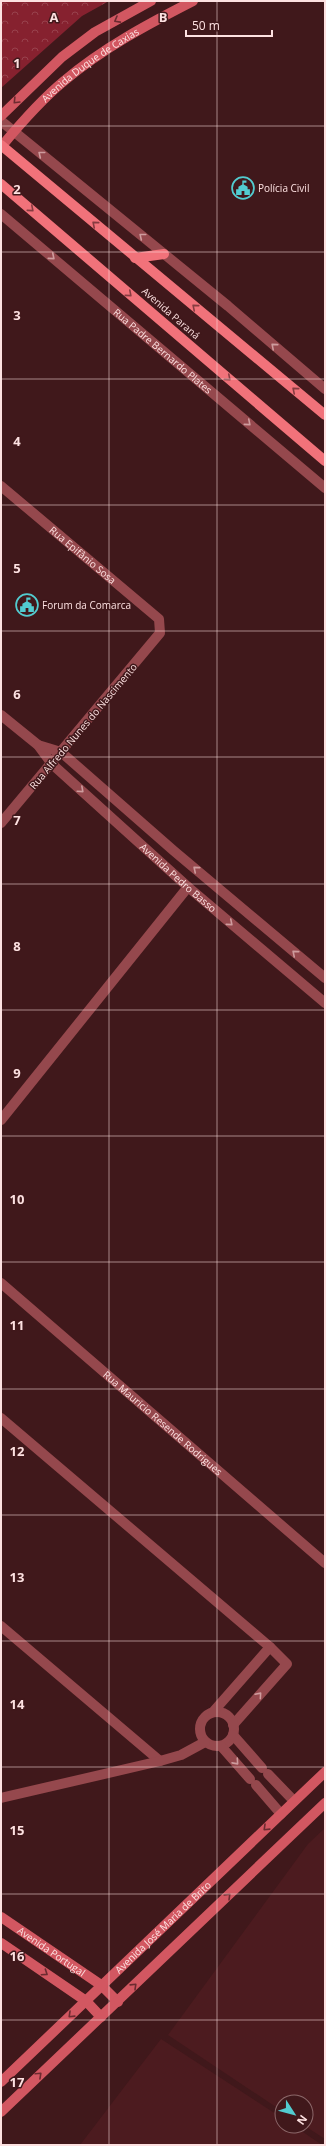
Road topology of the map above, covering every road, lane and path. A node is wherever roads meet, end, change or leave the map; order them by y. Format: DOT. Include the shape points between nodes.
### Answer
graph roads {
  1 [pos="151,1"];
  2 [pos="193,1"];
  3 [pos="1,116"];
  4 [pos="1,121"];
  5 [pos="14,132"];
  6 [pos="1,146"];
  7 [pos="1,184"];
  8 [pos="1,214"];
  9 [pos="164,254"];
  10 [pos="135,258"];
  11 [pos="325,389"];
  12 [pos="325,415"];
  13 [pos="325,461"];
  14 [pos="1,486"];
  15 [pos="325,488"];
  16 [pos="161,627"];
  17 [pos="1,715"];
  18 [pos="38,745"];
  19 [pos="61,752"];
  20 [pos="52,764"];
  21 [pos="1,823"];
  22 [pos="188,887"];
  23 [pos="325,978"];
  24 [pos="325,1003"];
  25 [pos="1,1120"];
  26 [pos="1,1283"];
  27 [pos="1,1418"];
  28 [pos="325,1563"];
  29 [pos="1,1626"];
  30 [pos="270,1647"];
  31 [pos="213,1712"];
  32 [pos="233,1725"];
  33 [pos="233,1736"];
  34 [pos="205,1742"];
  35 [pos="221,1746"];
  36 [pos="160,1762"];
  37 [pos="263,1769"];
  38 [pos="325,1772"];
  39 [pos="251,1780"];
  40 [pos="1,1798"];
  41 [pos="294,1801"];
  42 [pos="325,1804"];
  43 [pos="281,1814"];
  44 [pos="1,1917"];
  45 [pos="1,1943"];
  46 [pos="101,1985"];
  47 [pos="86,2001"];
  48 [pos="118,2002"];
  49 [pos="101,2017"];
  50 [pos="1,2082"];
  51 [pos="1,2112"];
  1 -- 3 [label="main road, Avenida Duque de Caxias, one-way" via="95,32 62,57"];
  2 -- 5 [label="main road, Avenida Duque de Caxias" via="143,26 94,57 63,81"];
  4 -- 5 [label="street"];
  5 -- 6 [label="main road, Avenida Duque de Caxias"];
  9 -- 5 [label="street, one-way"];
  10 -- 6 [label="main road, Avenida Paraná, one-way"];
  7 -- 13 [label="main road, Avenida Paraná, one-way"];
  8 -- 15 [label="street, Rua Padre Bernardo Plates, one-way"];
  9 -- 10 [label="main road"];
  11 -- 9 [label="street, one-way"];
  12 -- 10 [label="main road, Avenida Paraná, one-way"];
  14 -- 16 [label="street, Rua Epifânio Sosa" via="158,619"];
  16 -- 19 [label="street, Rua Alfredo Nunes do Nascimento" via="160,633"];
  17 -- 18 [label="street, Avenida Pedro Basso"];
  18 -- 19 [label="street, Avenida Pedro Basso"];
  18 -- 20 [label="street, Avenida Pedro Basso"];
  19 -- 20 [label="street, Rua Alfredo Nunes do Nascimento"];
  23 -- 19 [label="street, Avenida Pedro Basso, one-way"];
  20 -- 21 [label="street, Rua Alfredo Nunes do Nascimento"];
  20 -- 22 [label="street, Avenida Pedro Basso, one-way"];
  22 -- 24 [label="street, Avenida Pedro Basso, one-way"];
  22 -- 25 [label="street"];
  26 -- 28 [label="street, Rua Mauricio Resende Rodrigues"];
  27 -- 30 [label="street"];
  29 -- 36 [label="street"];
  30 -- 31 [label="street"];
  32 -- 30 [label="street, one-way" via="287,1664"];
  31 -- 32 [label="street" via="228,1716"];
  31 -- 34 [label="street" via="201,1722 200,1732"];
  32 -- 33 [label="street"];
  33 -- 35 [label="street"];
  33 -- 37 [label="street"];
  34 -- 35 [label="street"];
  34 -- 36 [label="street" via="181,1755"];
  35 -- 39 [label="street, one-way"];
  36 -- 40 [label="street"];
  37 -- 39 [label="street"];
  37 -- 41 [label="street"];
  38 -- 41 [label="main road, Avenida José Maria de Brito"];
  39 -- 43 [label="street"];
  41 -- 43 [label="main road, Avenida José Maria de Brito"];
  48 -- 42 [label="main road, one-way"];
  43 -- 46 [label="main road, Avenida José Maria de Brito, one-way"];
  44 -- 46 [label="main road, Avenida Portugal"];
  45 -- 47 [label="main road, one-way"];
  46 -- 47 [label="main road, Avenida José Maria de Brito"];
  46 -- 48 [label="main road, Avenida Portugal"];
  47 -- 49 [label="main road"];
  47 -- 50 [label="main road, Avenida José Maria de Brito, one-way"];
  48 -- 49 [label="main road"];
  51 -- 49 [label="main road, one-way"];
}
